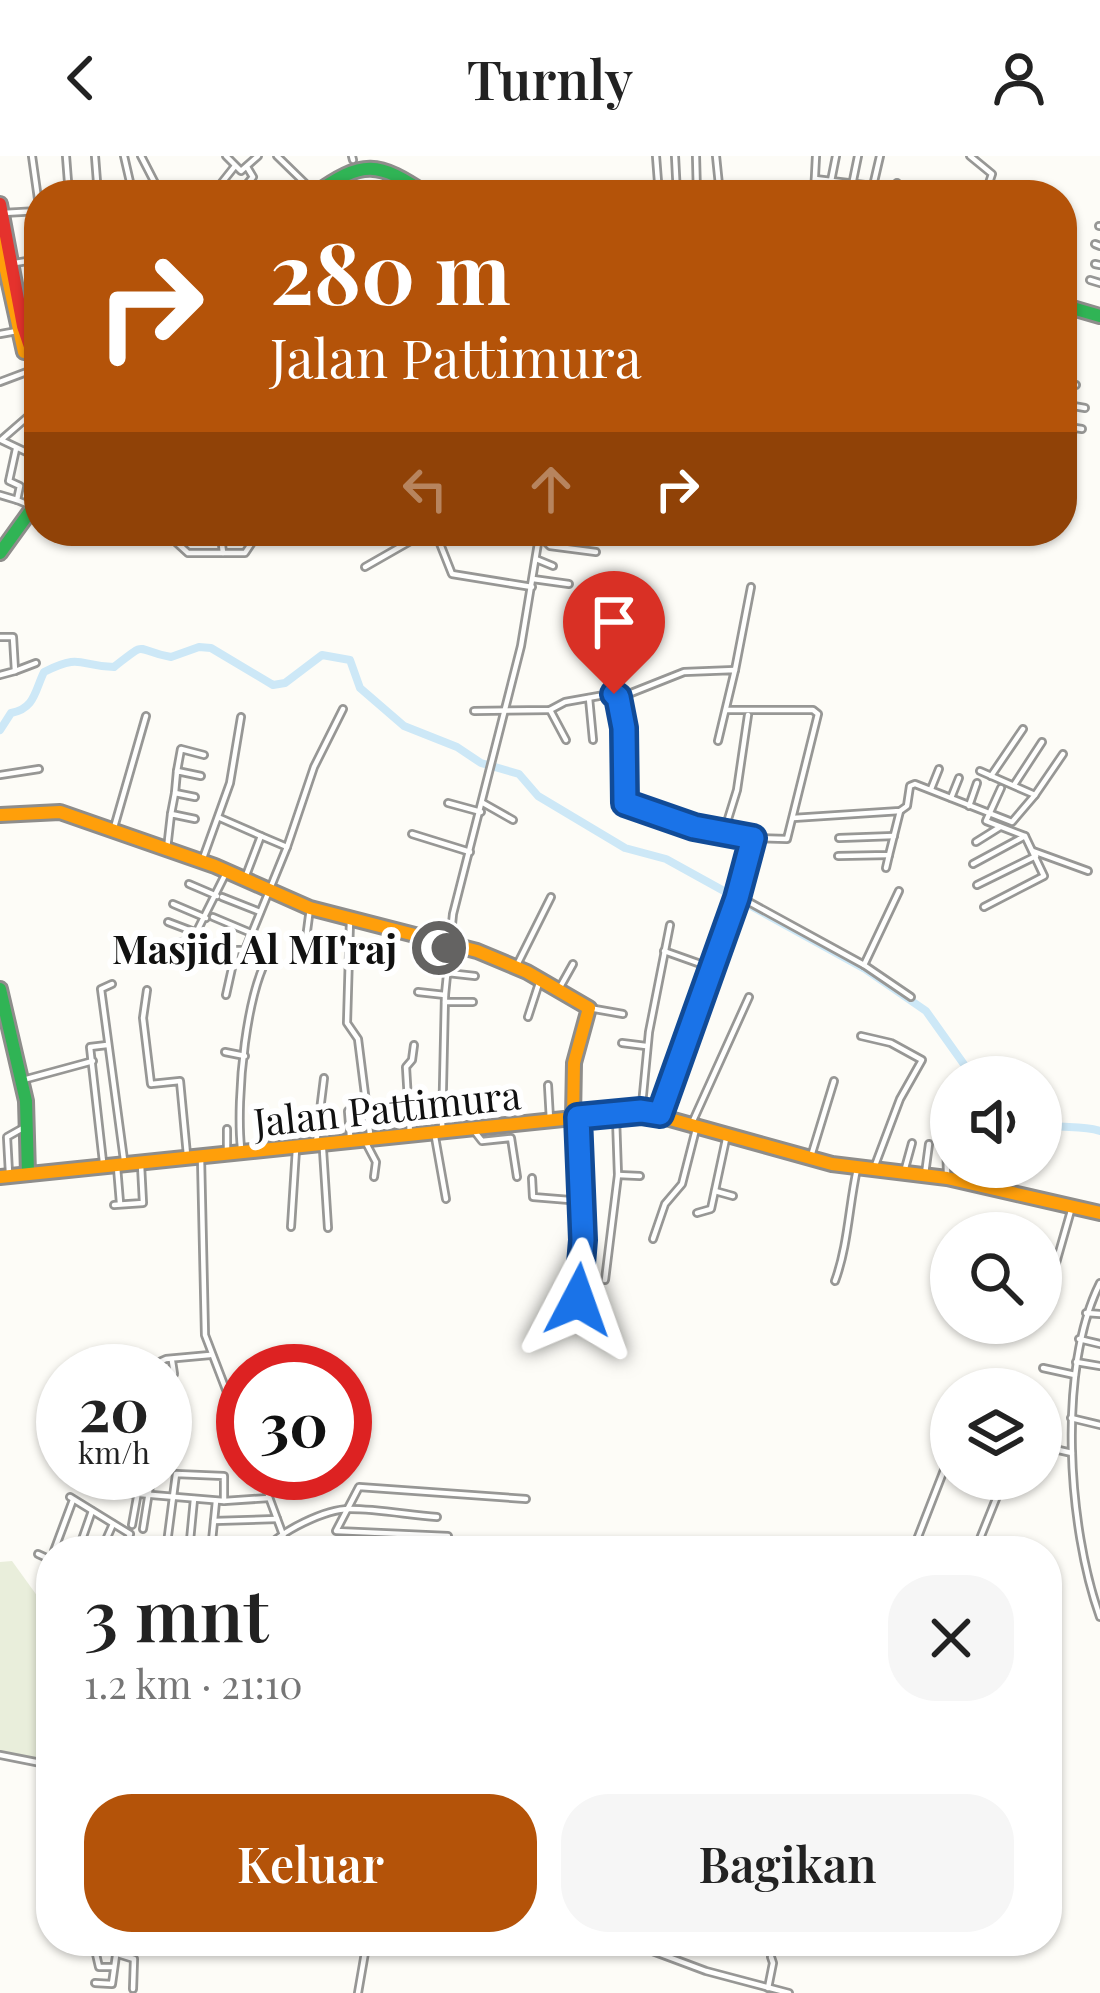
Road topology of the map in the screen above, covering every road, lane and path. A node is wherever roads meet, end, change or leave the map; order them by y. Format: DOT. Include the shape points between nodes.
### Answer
graph roads {
  1 [pos="226,156"];
  2 [pos="258,156"];
  3 [pos="277,156"];
  4 [pos="293,156"];
  5 [pos="816,156"];
  6 [pos="970,156"];
  7 [pos="352,158"];
  8 [pos="285,163"];
  9 [pos="235,166"];
  10 [pos="247,166"];
  11 [pos="815,179"];
  12 [pos="224,180"];
  13 [pos="251,180"];
  14 [pos="302,180"];
  15 [pos="330,180"];
  16 [pos="335,180"];
  17 [pos="400,180"];
  18 [pos="405,180"];
  19 [pos="823,180"];
  20 [pos="990,180"];
  21 [pos="1,209"];
  22 [pos="0,242"];
  23 [pos="6,272"];
  24 [pos="1090,280"];
  25 [pos="1100,284"];
  26 [pos="24,330"];
  27 [pos="17,331"];
  28 [pos="0,334"];
  29 [pos="24,347"];
  30 [pos="1077,407"];
  31 [pos="1085,408"];
  32 [pos="24,420"];
  33 [pos="1077,429"];
  34 [pos="1082,430"];
  35 [pos="16,448"];
  36 [pos="24,451"];
  37 [pos="0,495"];
  38 [pos="17,500"];
  39 [pos="24,501"];
  40 [pos="24,519"];
  41 [pos="178,546"];
  42 [pos="222,546"];
  43 [pos="250,546"];
  44 [pos="404,546"];
  45 [pos="439,546"];
  46 [pos="538,546"];
  47 [pos="550,546"];
  48 [pos="1,550"];
  49 [pos="596,552"];
  50 [pos="223,553"];
  51 [pos="536,560"];
  52 [pos="553,566"];
  53 [pos="365,567"];
  54 [pos="532,583"];
  55 [pos="569,584"];
  56 [pos="752,587"];
  57 [pos="0,637"];
  58 [pos="36,663"];
  59 [pos="734,670"];
  60 [pos="15,671"];
  61 [pos="0,675"];
  62 [pos="618,697"];
  63 [pos="589,698"];
  64 [pos="344,709"];
  65 [pos="550,710"];
  66 [pos="726,710"];
  67 [pos="474,711"];
  68 [pos="505,712"];
  69 [pos="748,712"];
  70 [pos="146,716"];
  71 [pos="241,717"];
  72 [pos="1023,729"];
  73 [pos="566,740"];
  74 [pos="592,740"];
  75 [pos="718,741"];
  76 [pos="1042,742"];
  77 [pos="1063,754"];
  78 [pos="203,755"];
  79 [pos="39,769"];
  80 [pos="938,769"];
  81 [pos="177,771"];
  82 [pos="980,771"];
  83 [pos="0,775"];
  84 [pos="201,776"];
  85 [pos="991,776"];
  86 [pos="958,778"];
  87 [pos="977,783"];
  88 [pos="1013,785"];
  89 [pos="1001,788"];
  90 [pos="931,789"];
  91 [pos="175,793"];
  92 [pos="1034,795"];
  93 [pos="195,796"];
  94 [pos="951,798"];
  95 [pos="448,803"];
  96 [pos="483,803"];
  97 [pos="968,806"];
  98 [pos="901,811"];
  99 [pos="481,812"];
  100 [pos="171,814"];
  101 [pos="0,815"];
  102 [pos="988,815"];
  103 [pos="218,818"];
  104 [pos="793,818"];
  105 [pos="195,819"];
  106 [pos="513,820"];
  107 [pos="1000,827"];
  108 [pos="113,831"];
  109 [pos="724,832"];
  110 [pos="412,834"];
  111 [pos="261,836"];
  112 [pos="894,836"];
  113 [pos="1025,836"];
  114 [pos="753,838"];
  115 [pos="839,838"];
  116 [pos="976,842"];
  117 [pos="286,847"];
  118 [pos="167,849"];
  119 [pos="470,852"];
  120 [pos="1035,854"];
  121 [pos="889,855"];
  122 [pos="838,856"];
  123 [pos="202,861"];
  124 [pos="973,864"];
  125 [pos="886,868"];
  126 [pos="227,871"];
  127 [pos="1088,871"];
  128 [pos="245,878"];
  129 [pos="189,884"];
  130 [pos="977,885"];
  131 [pos="270,889"];
  132 [pos="899,891"];
  133 [pos="220,897"];
  134 [pos="551,897"];
  135 [pos="737,897"];
  136 [pos="173,904"];
  137 [pos="984,907"];
  138 [pos="310,908"];
  139 [pos="260,912"];
  140 [pos="210,918"];
  141 [pos="350,920"];
  142 [pos="168,922"];
  143 [pos="670,925"];
  144 [pos="197,933"];
  145 [pos="251,933"];
  146 [pos="450,943"];
  147 [pos="274,946"];
  148 [pos="151,950"];
  149 [pos="245,950"];
  150 [pos="664,951"];
  151 [pos="304,954"];
  152 [pos="262,962"];
  153 [pos="573,964"];
  154 [pos="864,964"];
  155 [pos="517,967"];
  156 [pos="712,968"];
  157 [pos="448,973"];
  158 [pos="475,976"];
  159 [pos="541,980"];
  160 [pos="112,984"];
  161 [pos="0,989"];
  162 [pos="559,989"];
  163 [pos="147,990"];
  164 [pos="418,992"];
  165 [pos="226,995"];
  166 [pos="749,997"];
  167 [pos="911,997"];
  168 [pos="445,999"];
  169 [pos="473,1002"];
  170 [pos="2,1008"];
  171 [pos="590,1008"];
  172 [pos="623,1014"];
  173 [pos="528,1017"];
  174 [pos="4,1035"];
  175 [pos="861,1036"];
  176 [pos="622,1043"];
  177 [pos="109,1045"];
  178 [pos="413,1045"];
  179 [pos="647,1046"];
  180 [pos="225,1052"];
  181 [pos="245,1056"];
  182 [pos="93,1061"];
  183 [pos="324,1078"];
  184 [pos="21,1081"];
  185 [pos="834,1081"];
  186 [pos="548,1085"];
  187 [pos="348,1111"];
  188 [pos="641,1111"];
  189 [pos="615,1113"];
  190 [pos="660,1114"];
  191 [pos="575,1117"];
  192 [pos="550,1120"];
  193 [pos="694,1124"];
  194 [pos="28,1127"];
  195 [pos="473,1127"];
  196 [pos="227,1129"];
  197 [pos="438,1131"];
  198 [pos="727,1133"];
  199 [pos="410,1134"];
  200 [pos="366,1140"];
  201 [pos="912,1143"];
  202 [pos="929,1144"];
  203 [pos="320,1146"];
  204 [pos="296,1149"];
  205 [pos="235,1154"];
  206 [pos="810,1158"];
  207 [pos="194,1159"];
  208 [pos="376,1162"];
  209 [pos="141,1164"];
  210 [pos="115,1167"];
  211 [pos="857,1169"];
  212 [pos="873,1171"];
  213 [pos="904,1173"];
  214 [pos="28,1174"];
  215 [pos="925,1174"];
  216 [pos="930,1174"];
  217 [pos="618,1175"];
  218 [pos="5,1176"];
  219 [pos="640,1176"];
  220 [pos="374,1177"];
  221 [pos="517,1177"];
  222 [pos="532,1178"];
  223 [pos="1002,1188"];
  224 [pos="715,1191"];
  225 [pos="733,1196"];
  226 [pos="446,1199"];
  227 [pos="582,1201"];
  228 [pos="1072,1207"];
  229 [pos="697,1213"];
  230 [pos="1100,1213"];
  231 [pos="291,1227"];
  232 [pos="328,1228"];
  233 [pos="653,1239"];
  234 [pos="1062,1242"];
  235 [pos="605,1280"];
  236 [pos="835,1281"];
  237 [pos="1100,1283"];
  238 [pos="578,1300"];
  239 [pos="1086,1312"];
  240 [pos="1100,1314"];
  241 [pos="1079,1340"];
  242 [pos="1100,1343"];
  243 [pos="210,1355"];
  244 [pos="192,1358"];
  245 [pos="1076,1362"];
  246 [pos="1100,1366"];
  247 [pos="216,1370"];
  248 [pos="1062,1372"];
  249 [pos="1075,1375"];
  250 [pos="1071,1418"];
  251 [pos="1100,1425"];
  252 [pos="1062,1451"];
  253 [pos="1072,1453"];
  254 [pos="192,1475"];
  255 [pos="194,1499"];
  256 [pos="526,1499"];
  257 [pos="136,1500"];
  258 [pos="148,1500"];
  259 [pos="172,1500"];
  260 [pos="239,1500"];
  261 [pos="270,1500"];
  262 [pos="933,1500"];
  263 [pos="996,1500"];
  264 [pos="216,1501"];
  265 [pos="224,1501"];
  266 [pos="346,1509"];
  267 [pos="92,1511"];
  268 [pos="437,1517"];
  269 [pos="278,1519"];
  270 [pos="214,1521"];
  271 [pos="112,1524"];
  272 [pos="132,1525"];
  273 [pos="143,1529"];
  274 [pos="336,1532"];
  275 [pos="283,1535"];
  276 [pos="59,1536"];
  277 [pos="83,1536"];
  278 [pos="107,1536"];
  279 [pos="129,1536"];
  280 [pos="168,1536"];
  281 [pos="190,1536"];
  282 [pos="213,1536"];
  283 [pos="334,1536"];
  284 [pos="448,1536"];
  285 [pos="919,1536"];
  286 [pos="981,1536"];
  287 [pos="1097,1602"];
  288 [pos="1100,1617"];
  289 [pos="0,1755"];
  290 [pos="36,1762"];
  291 [pos="96,1956"];
  292 [pos="117,1956"];
  293 [pos="126,1956"];
  294 [pos="143,1956"];
  295 [pos="364,1956"];
  296 [pos="670,1956"];
  297 [pos="133,1958"];
  298 [pos="771,1958"];
  299 [pos="113,1967"];
  300 [pos="95,1983"];
  301 [pos="104,1984"];
  302 [pos="768,1988"];
  303 [pos="133,1989"];
  304 [pos="102,1993"];
  305 [pos="358,1993"];
  306 [pos="784,1993"];
  1 -- 9 [label="street"];
  2 -- 10 [label="street"];
  3 -- 8 [label="street"];
  4 -- 8 [label="street"];
  5 -- 11 [label="street"];
  6 -- 20 [label="street"];
  7 -- 15 [label="main road"];
  7 -- 18 [label="main road" via="385,163"];
  8 -- 14 [label="street"];
  9 -- 10 [label="street"];
  9 -- 12 [label="street"];
  10 -- 13 [label="street"];
  11 -- 19 [label="street"];
  16 -- 17 [label="main road" via="366,163"];
  21 -- 23 [label="main road"];
  22 -- 23 [label="main road"];
  23 -- 26 [label="main road"];
  23 -- 27 [label="main road"];
  24 -- 25 [label="street"];
  27 -- 28 [label="street"];
  27 -- 29 [label="main road"];
  30 -- 31 [label="street"];
  32 -- 35 [label="street" via="1,439"];
  33 -- 34 [label="street"];
  35 -- 36 [label="street"];
  35 -- 38 [label="street" via="8,479 20,486"];
  37 -- 38 [label="street"];
  38 -- 39 [label="street"];
  40 -- 48 [label="main road"];
  41 -- 50 [label="street"];
  42 -- 50 [label="street"];
  43 -- 50 [label="street"];
  44 -- 53 [label="street"];
  45 -- 54 [label="street" via="452,574"];
  46 -- 51 [label="street"];
  47 -- 49 [label="street"];
  51 -- 52 [label="street"];
  51 -- 54 [label="street"];
  54 -- 55 [label="street"];
  54 -- 68 [label="street"];
  56 -- 59 [label="street"];
  57 -- 60 [label="street" via="15,639"];
  58 -- 60 [label="street"];
  59 -- 62 [label="street" via="681,672"];
  59 -- 66 [label="street"];
  60 -- 61 [label="street"];
  62 -- 63 [label="street"];
  62 -- 109 [label="street" via="625,803"];
  63 -- 65 [label="street"];
  63 -- 74 [label="street"];
  64 -- 117 [label="street"];
  65 -- 68 [label="street"];
  65 -- 73 [label="street"];
  66 -- 69 [label="street"];
  66 -- 75 [label="street"];
  67 -- 68 [label="street"];
  68 -- 96 [label="street"];
  69 -- 104 [label="street" via="817,712"];
  69 -- 109 [label="street"];
  70 -- 108 [label="street"];
  71 -- 103 [label="street"];
  72 -- 85 [label="street"];
  76 -- 88 [label="street"];
  77 -- 92 [label="street"];
  78 -- 81 [label="street" via="181,749"];
  79 -- 83 [label="street"];
  80 -- 90 [label="street"];
  81 -- 84 [label="street"];
  81 -- 91 [label="street"];
  82 -- 85 [label="street"];
  85 -- 88 [label="street"];
  86 -- 94 [label="street"];
  87 -- 97 [label="street"];
  88 -- 92 [label="street"];
  89 -- 102 [label="street"];
  90 -- 94 [label="street"];
  90 -- 98 [label="street" via="911,784"];
  91 -- 93 [label="street"];
  91 -- 100 [label="street"];
  92 -- 102 [label="street" via="1012,822"];
  94 -- 97 [label="street"];
  95 -- 99 [label="street"];
  96 -- 99 [label="street"];
  96 -- 106 [label="street"];
  97 -- 102 [label="street"];
  98 -- 104 [label="street"];
  98 -- 112 [label="street"];
  99 -- 119 [label="street"];
  100 -- 105 [label="street"];
  100 -- 118 [label="street"];
  101 -- 108 [label="main road" via="54,812"];
  102 -- 107 [label="street"];
  103 -- 111 [label="street"];
  103 -- 123 [label="street"];
  104 -- 114 [label="street" via="785,840"];
  107 -- 113 [label="street"];
  107 -- 116 [label="street"];
  108 -- 118 [label="main road"];
  109 -- 114 [label="street"];
  110 -- 119 [label="street"];
  111 -- 117 [label="street"];
  111 -- 128 [label="street"];
  112 -- 115 [label="street"];
  112 -- 121 [label="street"];
  113 -- 120 [label="street"];
  113 -- 124 [label="street"];
  114 -- 135 [label="street"];
  117 -- 131 [label="street"];
  118 -- 123 [label="main road"];
  119 -- 146 [label="street"];
  120 -- 127 [label="street"];
  120 -- 130 [label="street"];
  120 -- 137 [label="street" via="1044,876"];
  121 -- 122 [label="street"];
  121 -- 125 [label="street"];
  123 -- 126 [label="main road"];
  126 -- 128 [label="main road"];
  126 -- 133 [label="street"];
  128 -- 131 [label="main road"];
  129 -- 133 [label="street"];
  131 -- 138 [label="main road"];
  131 -- 139 [label="street"];
  132 -- 154 [label="street"];
  133 -- 139 [label="street"];
  133 -- 140 [label="street"];
  134 -- 155 [label="street"];
  135 -- 154 [label="street"];
  135 -- 156 [label="street"];
  136 -- 140 [label="street"];
  138 -- 141 [label="main road"];
  138 -- 151 [label="street"];
  139 -- 145 [label="street"];
  140 -- 144 [label="street"];
  140 -- 145 [label="street"];
  141 -- 146 [label="main road"];
  141 -- 200 [label="street" via="346,1023 358,1039"];
  142 -- 144 [label="street"];
  143 -- 150 [label="street"];
  144 -- 148 [label="street"];
  145 -- 149 [label="street"];
  146 -- 155 [label="main road"];
  146 -- 157 [label="street"];
  147 -- 152 [label="street"];
  149 -- 152 [label="street"];
  149 -- 165 [label="street" via="235,952"];
  150 -- 156 [label="street"];
  150 -- 179 [label="street"];
  152 -- 181 [label="street"];
  153 -- 162 [label="street"];
  154 -- 167 [label="street"];
  155 -- 159 [label="main road"];
  156 -- 190 [label="street"];
  157 -- 158 [label="street"];
  157 -- 168 [label="street"];
  159 -- 162 [label="main road"];
  159 -- 173 [label="street"];
  160 -- 177 [label="street" via="101,986"];
  161 -- 170 [label="main road"];
  162 -- 171 [label="main road"];
  163 -- 207 [label="street" via="151,1084 180,1082"];
  164 -- 168 [label="street"];
  166 -- 193 [label="street"];
  168 -- 169 [label="street"];
  168 -- 197 [label="street"];
  170 -- 174 [label="main road"];
  171 -- 172 [label="street"];
  171 -- 191 [label="main road" via="574,1064"];
  174 -- 184 [label="main road"];
  175 -- 212 [label="street" via="922,1060"];
  176 -- 179 [label="street"];
  177 -- 182 [label="street" via="90,1047"];
  177 -- 210 [label="street"];
  178 -- 199 [label="street" via="406,1067"];
  179 -- 188 [label="street"];
  180 -- 181 [label="street"];
  181 -- 205 [label="street"];
  182 -- 184 [label="street"];
  182 -- 210 [label="street"];
  183 -- 203 [label="street"];
  184 -- 194 [label="main road"];
  185 -- 206 [label="street"];
  186 -- 192 [label="street"];
  187 -- 200 [label="street"];
  188 -- 189 [label="main road, Jalan Pattimura"];
  188 -- 190 [label="main road, Jalan Pattimura"];
  189 -- 191 [label="main road, Jalan Pattimura"];
  189 -- 217 [label="street"];
  190 -- 193 [label="main road, Jalan Pattimura"];
  191 -- 192 [label="main road, Jalan Pattimura"];
  191 -- 227 [label="street"];
  192 -- 195 [label="main road, Jalan Pattimura"];
  193 -- 198 [label="main road, Jalan Pattimura"];
  193 -- 233 [label="street" via="682,1184"];
  194 -- 214 [label="main road"];
  194 -- 218 [label="street" via="7,1138"];
  195 -- 197 [label="main road, Jalan Pattimura"];
  195 -- 221 [label="street" via="482,1141 511,1138"];
  196 -- 205 [label="street"];
  197 -- 199 [label="main road, Jalan Pattimura"];
  197 -- 226 [label="street"];
  198 -- 206 [label="main road, Jalan Pattimura"];
  198 -- 224 [label="street"];
  199 -- 200 [label="main road, Jalan Pattimura"];
  200 -- 203 [label="main road, Jalan Pattimura"];
  200 -- 208 [label="street"];
  200 -- 208 [label="street"];
  201 -- 213 [label="street"];
  202 -- 215 [label="street"];
  203 -- 204 [label="main road, Jalan Pattimura"];
  203 -- 232 [label="street"];
  204 -- 205 [label="main road, Jalan Pattimura"];
  204 -- 231 [label="street"];
  205 -- 207 [label="main road, Jalan Pattimura"];
  206 -- 211 [label="main road, Jalan Pattimura"];
  207 -- 209 [label="main road, Jalan Pattimura"];
  207 -- 243 [label="street"];
  208 -- 220 [label="street"];
  209 -- 210 [label="main road, Jalan Pattimura"];
  209 -- 210 [label="street" via="143,1203 118,1204"];
  210 -- 214 [label="main road, Jalan Pattimura"];
  211 -- 212 [label="main road, Jalan Pattimura"];
  211 -- 236 [label="street"];
  212 -- 213 [label="main road, Jalan Pattimura"];
  213 -- 215 [label="main road, Jalan Pattimura"];
  214 -- 218 [label="main road, Jalan Pattimura"];
  215 -- 216 [label="main road, Jalan Pattimura"];
  217 -- 219 [label="street"];
  217 -- 235 [label="street"];
  222 -- 227 [label="street" via="533,1197"];
  223 -- 228 [label="main road, Jalan Pattimura"];
  224 -- 225 [label="street"];
  224 -- 229 [label="street" via="710,1210"];
  227 -- 238 [label="street"];
  228 -- 230 [label="main road, Jalan Pattimura"];
  228 -- 234 [label="street"];
  237 -- 239 [label="street"];
  239 -- 240 [label="street"];
  239 -- 241 [label="street"];
  241 -- 242 [label="street"];
  241 -- 245 [label="street"];
  243 -- 244 [label="street"];
  243 -- 247 [label="street"];
  245 -- 246 [label="street"];
  245 -- 249 [label="street"];
  248 -- 249 [label="street"];
  249 -- 250 [label="street"];
  250 -- 251 [label="street"];
  250 -- 253 [label="street"];
  252 -- 253 [label="street"];
  253 -- 287 [label="street" via="1083,1556"];
  254 -- 265 [label="street" via="224,1476"];
  255 -- 264 [label="street"];
  255 -- 281 [label="street"];
  256 -- 266 [label="street" via="359,1487"];
  257 -- 272 [label="street"];
  258 -- 273 [label="street"];
  259 -- 280 [label="street"];
  260 -- 265 [label="street"];
  261 -- 269 [label="street"];
  262 -- 285 [label="street"];
  263 -- 286 [label="street"];
  264 -- 265 [label="street"];
  264 -- 270 [label="street"];
  266 -- 268 [label="street"];
  266 -- 274 [label="street"];
  266 -- 275 [label="street"];
  267 -- 271 [label="street"];
  267 -- 276 [label="street" via="72,1499"];
  267 -- 277 [label="street"];
  269 -- 270 [label="street"];
  269 -- 275 [label="street"];
  270 -- 282 [label="street"];
  271 -- 278 [label="street"];
  271 -- 279 [label="street"];
  274 -- 283 [label="street"];
  274 -- 284 [label="street"];
  287 -- 288 [label="street"];
  289 -- 290 [label="street"];
  291 -- 299 [label="street" via="99,1967"];
  292 -- 299 [label="street"];
  293 -- 297 [label="street"];
  294 -- 297 [label="street"];
  295 -- 305 [label="street"];
  296 -- 302 [label="street"];
  297 -- 303 [label="street"];
  298 -- 302 [label="street"];
  299 -- 301 [label="street" via="112,1984"];
  300 -- 301 [label="street"];
  301 -- 304 [label="street"];
  302 -- 306 [label="street"];
}
